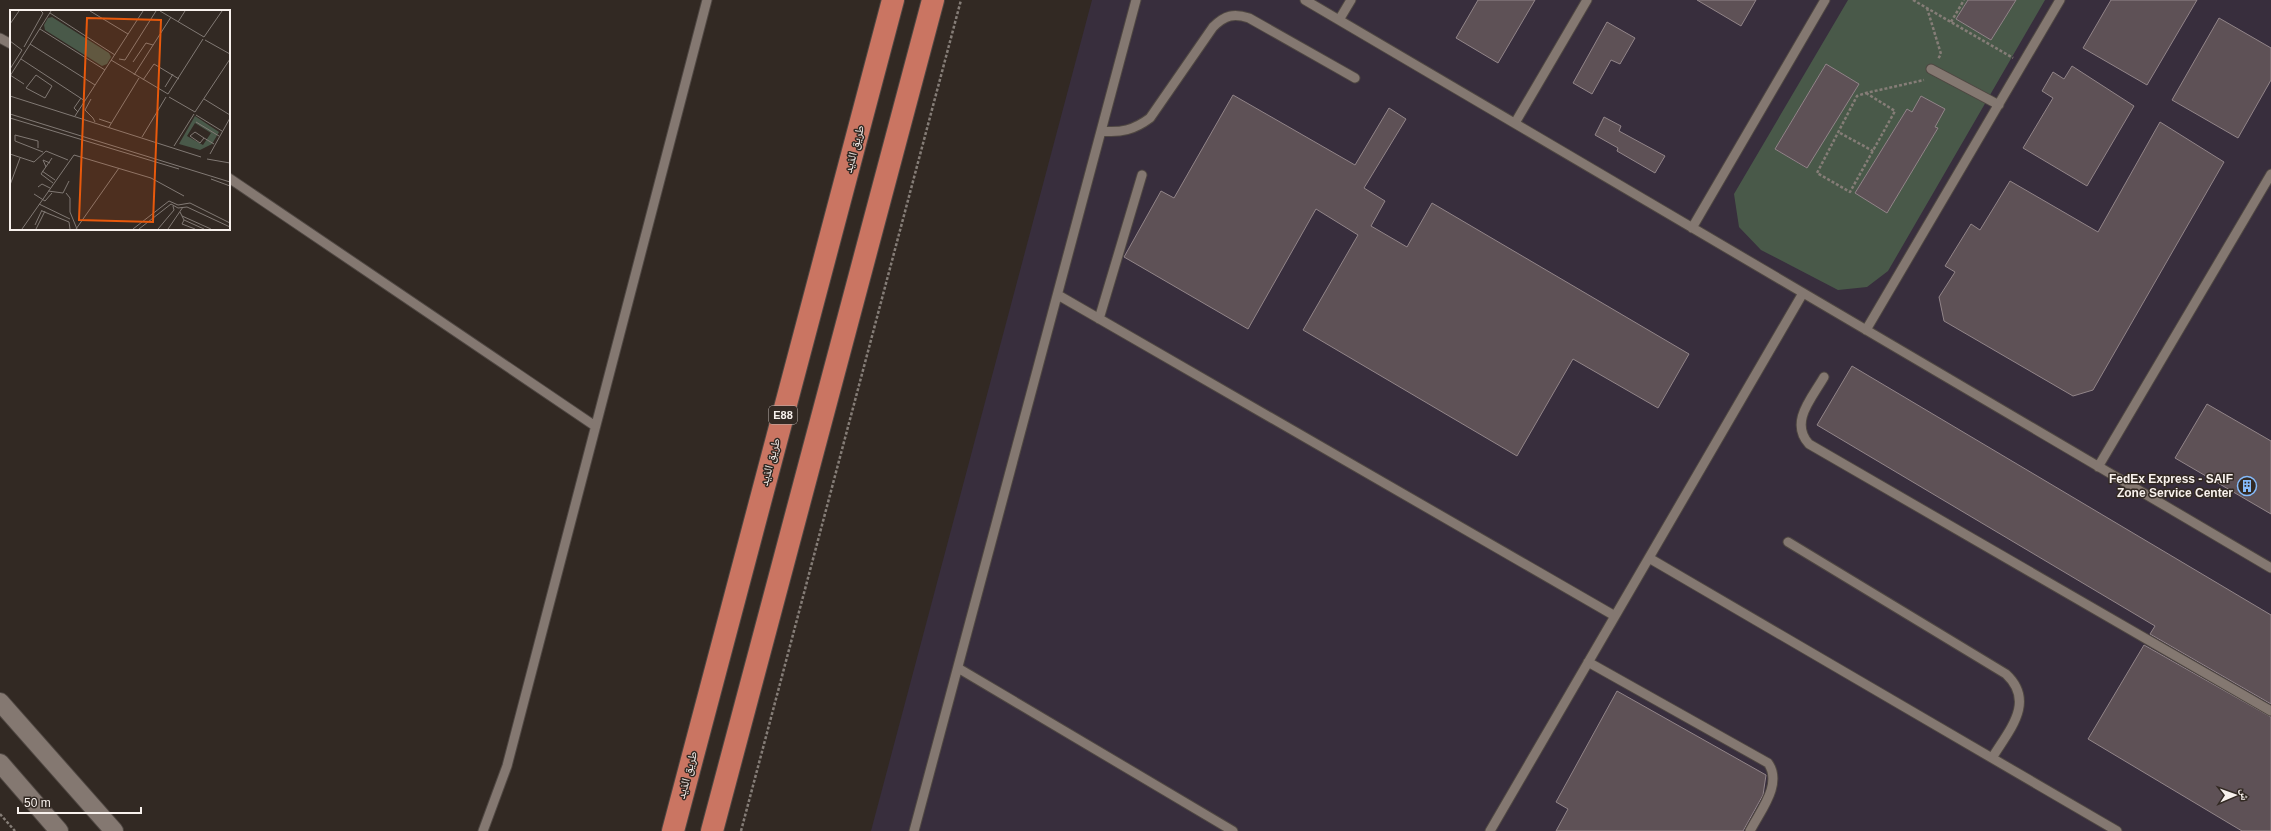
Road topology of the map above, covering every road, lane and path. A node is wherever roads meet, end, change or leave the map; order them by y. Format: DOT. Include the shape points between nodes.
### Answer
graph roads {
  1 [pos="707,0"];
  2 [pos="893,0"];
  3 [pos="933,0"];
  4 [pos="961,0"];
  5 [pos="1136,0"];
  6 [pos="1305,0"];
  7 [pos="1351,0"];
  8 [pos="1587,0"];
  9 [pos="1825,0"];
  10 [pos="1913,0"];
  11 [pos="1964,0"];
  12 [pos="2060,0"];
  13 [pos="1918,1"];
  14 [pos="1927,8"];
  15 [pos="1339,20"];
  16 [pos="1951,22"];
  17 [pos="0,38"];
  18 [pos="10,43"];
  19 [pos="2023,64"];
  20 [pos="1931,69"];
  21 [pos="1355,78"];
  22 [pos="1866,93"];
  23 [pos="1999,105"];
  24 [pos="1515,124"];
  25 [pos="1101,131"];
  26 [pos="1840,132"];
  27 [pos="1873,151"];
  28 [pos="2271,174"];
  29 [pos="1142,175"];
  30 [pos="230,179"];
  31 [pos="1692,228"];
  32 [pos="1803,293"];
  33 [pos="1058,295"];
  34 [pos="1099,319"];
  35 [pos="1866,330"];
  36 [pos="1824,377"];
  37 [pos="595,426"];
  38 [pos="2098,466"];
  39 [pos="1788,542"];
  40 [pos="1649,558"];
  41 [pos="2271,568"];
  42 [pos="1615,616"];
  43 [pos="1588,662"];
  44 [pos="958,668"];
  45 [pos="0,702"];
  46 [pos="2271,711"];
  47 [pos="1992,758"];
  48 [pos="0,763"];
  49 [pos="0,814"];
  50 [pos="15,831"];
  51 [pos="59,831"];
  52 [pos="114,831"];
  53 [pos="483,831"];
  54 [pos="673,831"];
  55 [pos="712,831"];
  56 [pos="741,831"];
  57 [pos="914,831"];
  58 [pos="1233,831"];
  59 [pos="1490,831"];
  60 [pos="1750,831"];
  61 [pos="2117,831"];
  1 -- 37 [label="lane"];
  2 -- 54 [label="highway, طريق الذيد / E88"];
  3 -- 55 [label="highway"];
  4 -- 56 [label="path"];
  5 -- 25 [label="lane"];
  6 -- 15 [label="lane"];
  7 -- 15 [label="lane"];
  8 -- 24 [label="lane"];
  9 -- 31 [label="lane"];
  10 -- 13 [label="path"];
  11 -- 16 [label="path"];
  12 -- 19 [label="lane"];
  13 -- 14 [label="path"];
  14 -- 16 [label="path"];
  14 -- 20 [label="path" via="1941,54"];
  15 -- 24 [label="lane"];
  16 -- 19 [label="path"];
  17 -- 18 [label="lane"];
  19 -- 23 [label="lane"];
  20 -- 22 [label="path" via="1924,80"];
  20 -- 23 [label="lane"];
  21 -- 25 [label="lane" via="1249,18 1240,14 1230,15 1220,19 1213,27 1150,118 1127,131"];
  22 -- 26 [label="path" via="1857,96"];
  22 -- 27 [label="path" via="1895,111"];
  23 -- 35 [label="lane"];
  24 -- 31 [label="lane"];
  25 -- 33 [label="lane"];
  26 -- 27 [label="path"];
  26 -- 27 [label="path" via="1817,173 1850,192"];
  28 -- 38 [label="lane"];
  29 -- 34 [label="lane"];
  30 -- 37 [label="lane"];
  31 -- 32 [label="lane"];
  32 -- 35 [label="lane"];
  32 -- 40 [label="lane"];
  33 -- 34 [label="lane"];
  33 -- 44 [label="lane"];
  34 -- 42 [label="lane"];
  35 -- 38 [label="lane"];
  36 -- 46 [label="lane" via="1800,422 1800,430 1809,444"];
  37 -- 53 [label="lane" via="507,766"];
  38 -- 41 [label="lane"];
  39 -- 47 [label="lane" via="2006,674 2014,682 2020,693 2020,705 2016,717"];
  40 -- 42 [label="lane"];
  40 -- 47 [label="lane"];
  42 -- 43 [label="lane"];
  43 -- 59 [label="lane"];
  43 -- 60 [label="lane" via="1768,763 1772,769 1774,783"];
  44 -- 57 [label="lane"];
  44 -- 58 [label="lane"];
  45 -- 52 [label="street"];
  47 -- 61 [label="lane"];
  48 -- 51 [label="street"];
  49 -- 50 [label="path"];
}
